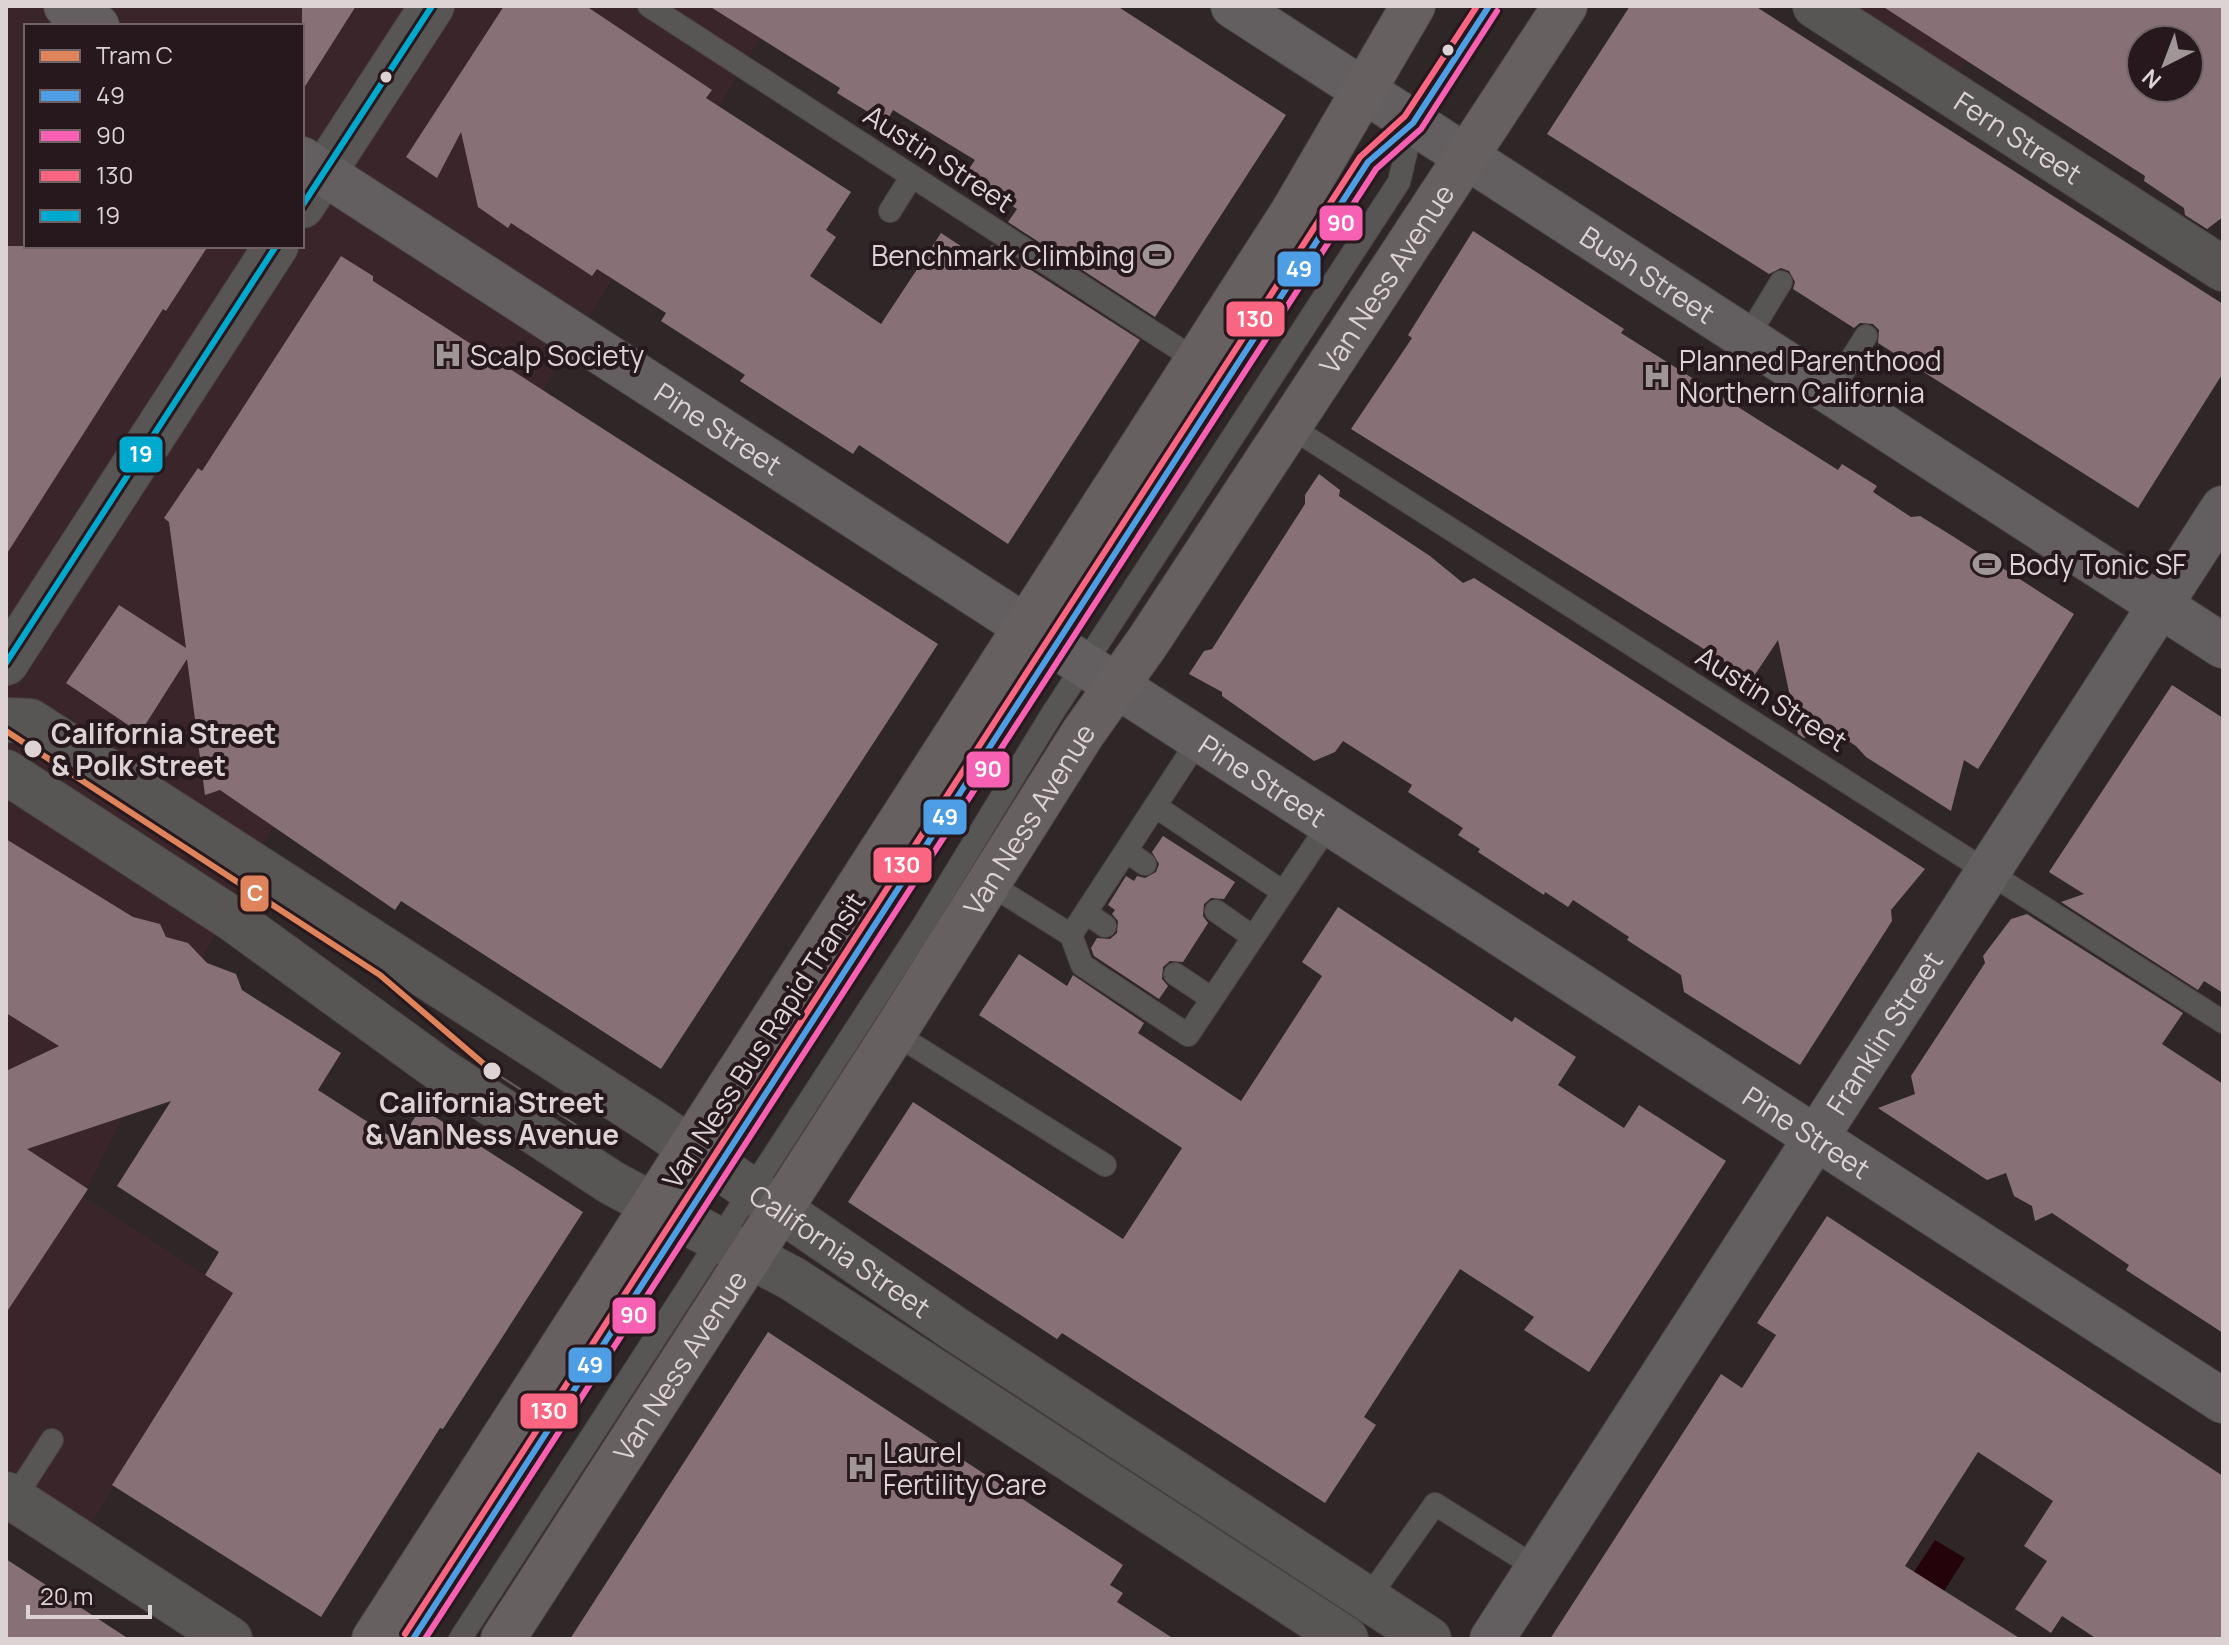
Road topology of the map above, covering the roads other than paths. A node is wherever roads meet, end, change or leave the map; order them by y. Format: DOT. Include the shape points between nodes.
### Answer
graph roads {
  1 [pos="66,6"];
  2 [pos="432,6"];
  3 [pos="649,6"];
  4 [pos="1233,6"];
  5 [pos="1413,6"];
  6 [pos="1489,6"];
  7 [pos="1565,6"];
  8 [pos="1815,6"];
  9 [pos="94,24"];
  10 [pos="1363,90"];
  11 [pos="1413,123"];
  12 [pos="1465,156"];
  13 [pos="912,176"];
  14 [pos="309,179"];
  15 [pos="890,211"];
  16 [pos="275,248"];
  17 [pos="2223,269"];
  18 [pos="1781,282"];
  19 [pos="1866,336"];
  20 [pos="1747,338"];
  21 [pos="1196,360"];
  22 [pos="1830,392"];
  23 [pos="1289,426"];
  24 [pos="2223,508"];
  25 [pos="2160,605"];
  26 [pos="2223,646"];
  27 [pos="1070,656"];
  28 [pos="6,663"];
  29 [pos="6,720"];
  30 [pos="1199,739"];
  31 [pos="6,772"];
  32 [pos="1155,806"];
  33 [pos="1329,824"];
  34 [pos="1126,851"];
  35 [pos="1145,864"];
  36 [pos="1988,871"];
  37 [pos="988,883"];
  38 [pos="1283,892"];
  39 [pos="1216,911"];
  40 [pos="1086,913"];
  41 [pos="1105,926"];
  42 [pos="1071,935"];
  43 [pos="1253,937"];
  44 [pos="1175,974"];
  45 [pos="1211,998"];
  46 [pos="2223,1022"];
  47 [pos="894,1033"];
  48 [pos="1815,1138"];
  49 [pos="703,1157"];
  50 [pos="1105,1165"];
  51 [pos="765,1201"];
  52 [pos="701,1230"];
  53 [pos="2223,1401"];
  54 [pos="52,1440"];
  55 [pos="10,1497"];
  56 [pos="1537,1568"];
  57 [pos="1369,1597"];
  58 [pos="230,1639"];
  59 [pos="374,1639"];
  60 [pos="413,1639"];
  61 [pos="460,1639"];
  62 [pos="503,1639"];
  63 [pos="1346,1639"];
  64 [pos="1429,1639"];
  65 [pos="1492,1639"];
  1 -- 9 [label="main road"];
  2 -- 14 [label="street"];
  3 -- 13 [label="lane, Austin Street"];
  4 -- 10 [label="main road, Bush Street"];
  5 -- 10 [label="highway, Van Ness Avenue"];
  6 -- 11 [label="lane"];
  7 -- 12 [label="highway, Van Ness Avenue"];
  8 -- 17 [label="street, Fern Street"];
  10 -- 11 [label="main road, Bush Street"];
  10 -- 21 [label="highway, Van Ness Avenue" via="1292,213"];
  11 -- 12 [label="main road, Bush Street"];
  11 -- 27 [label="lane" via="1368,162"];
  11 -- 27 [label="lane" via="1399,182"];
  12 -- 20 [label="main road, Bush Street"];
  12 -- 23 [label="highway, Van Ness Avenue"];
  13 -- 15 [label="lane"];
  13 -- 21 [label="lane, Austin Street"];
  14 -- 27 [label="main road, Pine Street"];
  16 -- 28 [label="street"];
  18 -- 20 [label="lane"];
  19 -- 22 [label="lane"];
  20 -- 22 [label="main road, Bush Street"];
  21 -- 27 [label="highway, Van Ness Avenue"];
  22 -- 25 [label="main road, Bush Street"];
  23 -- 27 [label="highway, Van Ness Avenue"];
  23 -- 36 [label="lane, Austin Street"];
  24 -- 25 [label="main road, Franklin Street"];
  25 -- 26 [label="main road, Bush Street"];
  25 -- 36 [label="main road, Franklin Street"];
  27 -- 30 [label="main road, Pine Street"];
  27 -- 37 [label="highway, Van Ness Avenue"];
  27 -- 49 [label="highway, Van Ness Avenue"];
  27 -- 51 [label="lane"];
  29 -- 49 [label="street, California Street" via="30,721"];
  30 -- 32 [label="lane"];
  30 -- 33 [label="main road, Pine Street"];
  31 -- 52 [label="street, California Street" via="231,918 442,1071 612,1183"];
  32 -- 34 [label="lane"];
  32 -- 38 [label="lane"];
  33 -- 38 [label="lane"];
  33 -- 48 [label="main road, Pine Street"];
  34 -- 35 [label="lane"];
  34 -- 40 [label="lane"];
  36 -- 46 [label="lane, Austin Street"];
  36 -- 48 [label="main road, Franklin Street"];
  37 -- 42 [label="lane"];
  37 -- 47 [label="highway, Van Ness Avenue"];
  38 -- 43 [label="lane"];
  39 -- 43 [label="lane"];
  40 -- 41 [label="lane"];
  40 -- 42 [label="lane"];
  42 -- 45 [label="lane" via="1082,965 1188,1035"];
  43 -- 45 [label="lane"];
  44 -- 45 [label="lane"];
  47 -- 50 [label="lane"];
  47 -- 51 [label="highway, Van Ness Avenue"];
  48 -- 53 [label="main road, Pine Street"];
  48 -- 56 [label="main road, Franklin Street"];
  49 -- 51 [label="street, California Street"];
  49 -- 52 [label="highway, Van Ness Avenue"];
  51 -- 52 [label="highway, Van Ness Avenue"];
  51 -- 57 [label="street, California Street"];
  52 -- 59 [label="highway, Van Ness Avenue"];
  52 -- 60 [label="lane, Van Ness Bus Rapid Transit"];
  52 -- 61 [label="lane"];
  52 -- 62 [label="highway, Van Ness Avenue"];
  52 -- 63 [label="street, California Street" via="793,1279"];
  54 -- 55 [label="lane"];
  55 -- 58 [label="street"];
  56 -- 57 [label="lane" via="1435,1504"];
  56 -- 65 [label="main road, Franklin Street"];
  57 -- 64 [label="street, California Street"];
}
